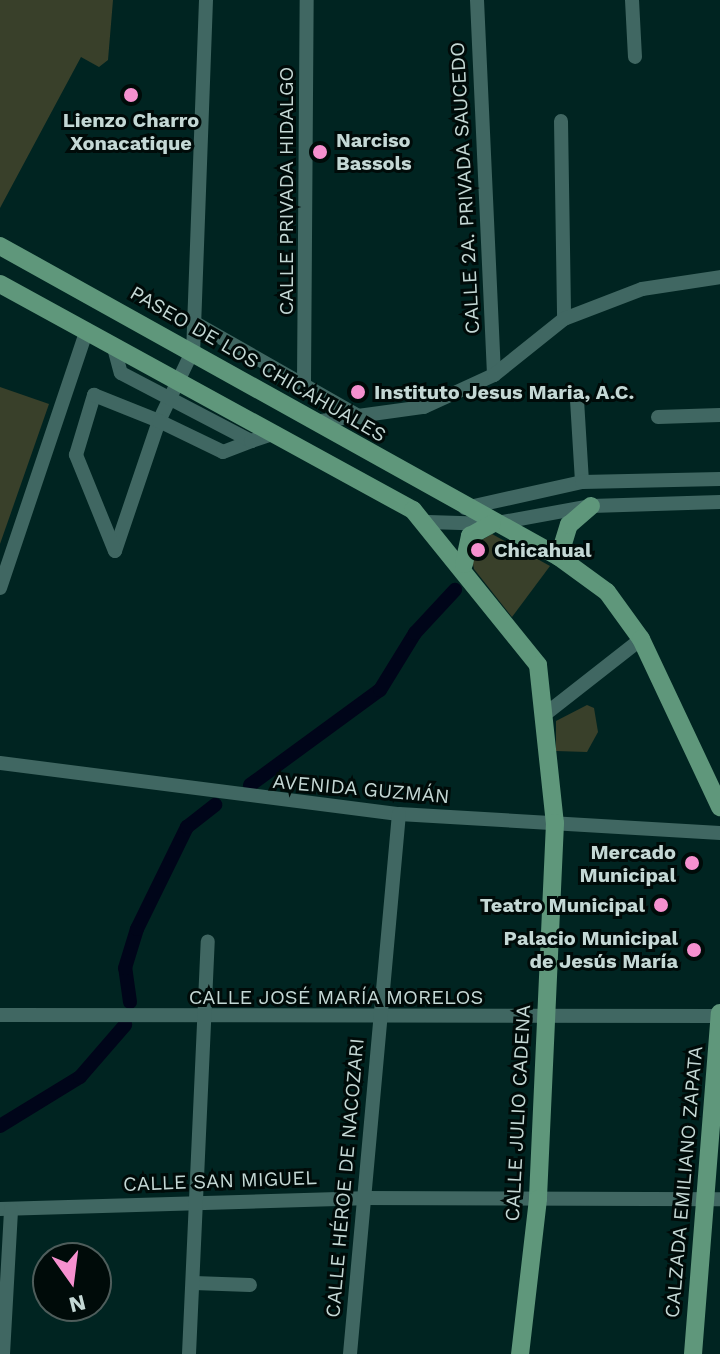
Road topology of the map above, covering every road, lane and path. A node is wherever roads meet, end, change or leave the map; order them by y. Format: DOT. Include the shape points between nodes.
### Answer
graph roads {
  1 [pos="206,0"];
  2 [pos="307,0"];
  3 [pos="477,0"];
  4 [pos="632,0"];
  5 [pos="635,57"];
  6 [pos="561,121"];
  7 [pos="0,246"];
  8 [pos="720,277"];
  9 [pos="0,284"];
  10 [pos="564,319"];
  11 [pos="197,324"];
  12 [pos="87,330"];
  13 [pos="113,344"];
  14 [pos="193,350"];
  15 [pos="494,375"];
  16 [pos="180,377"];
  17 [pos="304,382"];
  18 [pos="169,398"];
  19 [pos="577,400"];
  20 [pos="720,415"];
  21 [pos="360,417"];
  22 [pos="658,417"];
  23 [pos="159,421"];
  24 [pos="314,422"];
  25 [pos="276,433"];
  26 [pos="251,441"];
  27 [pos="720,479"];
  28 [pos="582,482"];
  29 [pos="434,491"];
  30 [pos="720,502"];
  31 [pos="591,506"];
  32 [pos="465,508"];
  33 [pos="420,516"];
  34 [pos="492,524"];
  35 [pos="559,557"];
  36 [pos="464,564"];
  37 [pos="0,588"];
  38 [pos="641,639"];
  39 [pos="548,712"];
  40 [pos="0,763"];
  41 [pos="720,807"];
  42 [pos="399,814"];
  43 [pos="555,823"];
  44 [pos="720,833"];
  45 [pos="208,941"];
  46 [pos="0,1015"];
  47 [pos="720,1015"];
  48 [pos="203,1017"];
  49 [pos="379,1017"];
  50 [pos="545,1019"];
  51 [pos="363,1198"];
  52 [pos="538,1199"];
  53 [pos="712,1199"];
  54 [pos="195,1201"];
  55 [pos="5,1209"];
  56 [pos="194,1283"];
  57 [pos="250,1285"];
  58 [pos="3,1354"];
  59 [pos="189,1354"];
  60 [pos="350,1354"];
  61 [pos="520,1354"];
  62 [pos="693,1354"];
  1 -- 11 [label="street"];
  2 -- 17 [label="street, CALLE PRIVADA HIDALGO"];
  3 -- 15 [label="street, CALLE 2A. PRIVADA SAUCEDO"];
  4 -- 5 [label="street"];
  6 -- 10 [label="street"];
  7 -- 14 [label="main road, PASEO DE LOS CHICAHUALES"];
  8 -- 10 [label="street" via="642,289"];
  9 -- 12 [label="main road"];
  10 -- 15 [label="street"];
  11 -- 14 [label="street"];
  11 -- 17 [label="street, PASEO DE LOS CHICAHUALES"];
  12 -- 13 [label="main road"];
  12 -- 37 [label="street"];
  13 -- 16 [label="main road"];
  13 -- 18 [label="street" via="121,373"];
  14 -- 16 [label="street"];
  14 -- 24 [label="main road, PASEO DE LOS CHICAHUALES"];
  15 -- 21 [label="street" via="424,407"];
  16 -- 18 [label="street"];
  16 -- 25 [label="main road"];
  17 -- 21 [label="street, PASEO DE LOS CHICAHUALES"];
  18 -- 23 [label="street"];
  18 -- 26 [label="street"];
  19 -- 28 [label="street"];
  20 -- 22 [label="street"];
  21 -- 24 [label="street"];
  23 -- 23 [label="street" via="94,395 82,426 76,455 115,551"];
  23 -- 26 [label="street" via="223,452"];
  24 -- 29 [label="main road, PASEO DE LOS CHICAHUALES"];
  25 -- 26 [label="street"];
  25 -- 33 [label="main road"];
  27 -- 28 [label="street"];
  28 -- 32 [label="street"];
  29 -- 32 [label="main road, PASEO DE LOS CHICAHUALES"];
  29 -- 33 [label="main road" via="430,508"];
  30 -- 31 [label="street"];
  31 -- 34 [label="street"];
  31 -- 35 [label="main road" via="569,525"];
  32 -- 34 [label="main road, PASEO DE LOS CHICAHUALES"];
  33 -- 34 [label="street"];
  33 -- 36 [label="main road"];
  34 -- 35 [label="main road, PASEO DE LOS CHICAHUALES"];
  34 -- 36 [label="main road" via="470,536"];
  35 -- 38 [label="main road, PASEO DE LOS CHICAHUALES" via="607,592"];
  36 -- 39 [label="main road, CALLE JULIO CADENA" via="538,665"];
  38 -- 39 [label="street"];
  38 -- 41 [label="main road, PASEO DE LOS CHICAHUALES"];
  39 -- 43 [label="main road, CALLE JULIO CADENA"];
  40 -- 42 [label="street, AVENIDA GUZMÁN"];
  42 -- 43 [label="street, AVENIDA GUZMÁN"];
  42 -- 49 [label="street, CALLE HÉROE DE NACOZARI"];
  43 -- 44 [label="street, AVENIDA GUZMÁN"];
  43 -- 50 [label="main road, CALLE JULIO CADENA"];
  45 -- 48 [label="street"];
  46 -- 48 [label="street, CALLE JOSÉ MARÍA MORELOS"];
  47 -- 50 [label="street, CALLE JOSÉ MARÍA MORELOS"];
  47 -- 53 [label="main road, CALZADA EMILIANO ZAPATA"];
  48 -- 49 [label="street, CALLE JOSÉ MARÍA MORELOS"];
  48 -- 54 [label="street"];
  49 -- 50 [label="street, CALLE JOSÉ MARÍA MORELOS"];
  49 -- 51 [label="street, CALLE HÉROE DE NACOZARI"];
  50 -- 52 [label="main road, CALLE JULIO CADENA"];
  51 -- 52 [label="street, CALLE SAN MIGUEL"];
  51 -- 54 [label="street, CALLE SAN MIGUEL"];
  51 -- 60 [label="street, CALLE HÉROE DE NACOZARI"];
  52 -- 53 [label="street, CALLE SAN MIGUEL"];
  52 -- 61 [label="main road, CALLE JULIO CADENA"];
  53 -- 62 [label="main road, CALZADA EMILIANO ZAPATA"];
  54 -- 55 [label="street, CALLE SAN MIGUEL"];
  54 -- 56 [label="street"];
  55 -- 58 [label="street"];
  56 -- 57 [label="street"];
  56 -- 59 [label="street"];
}
